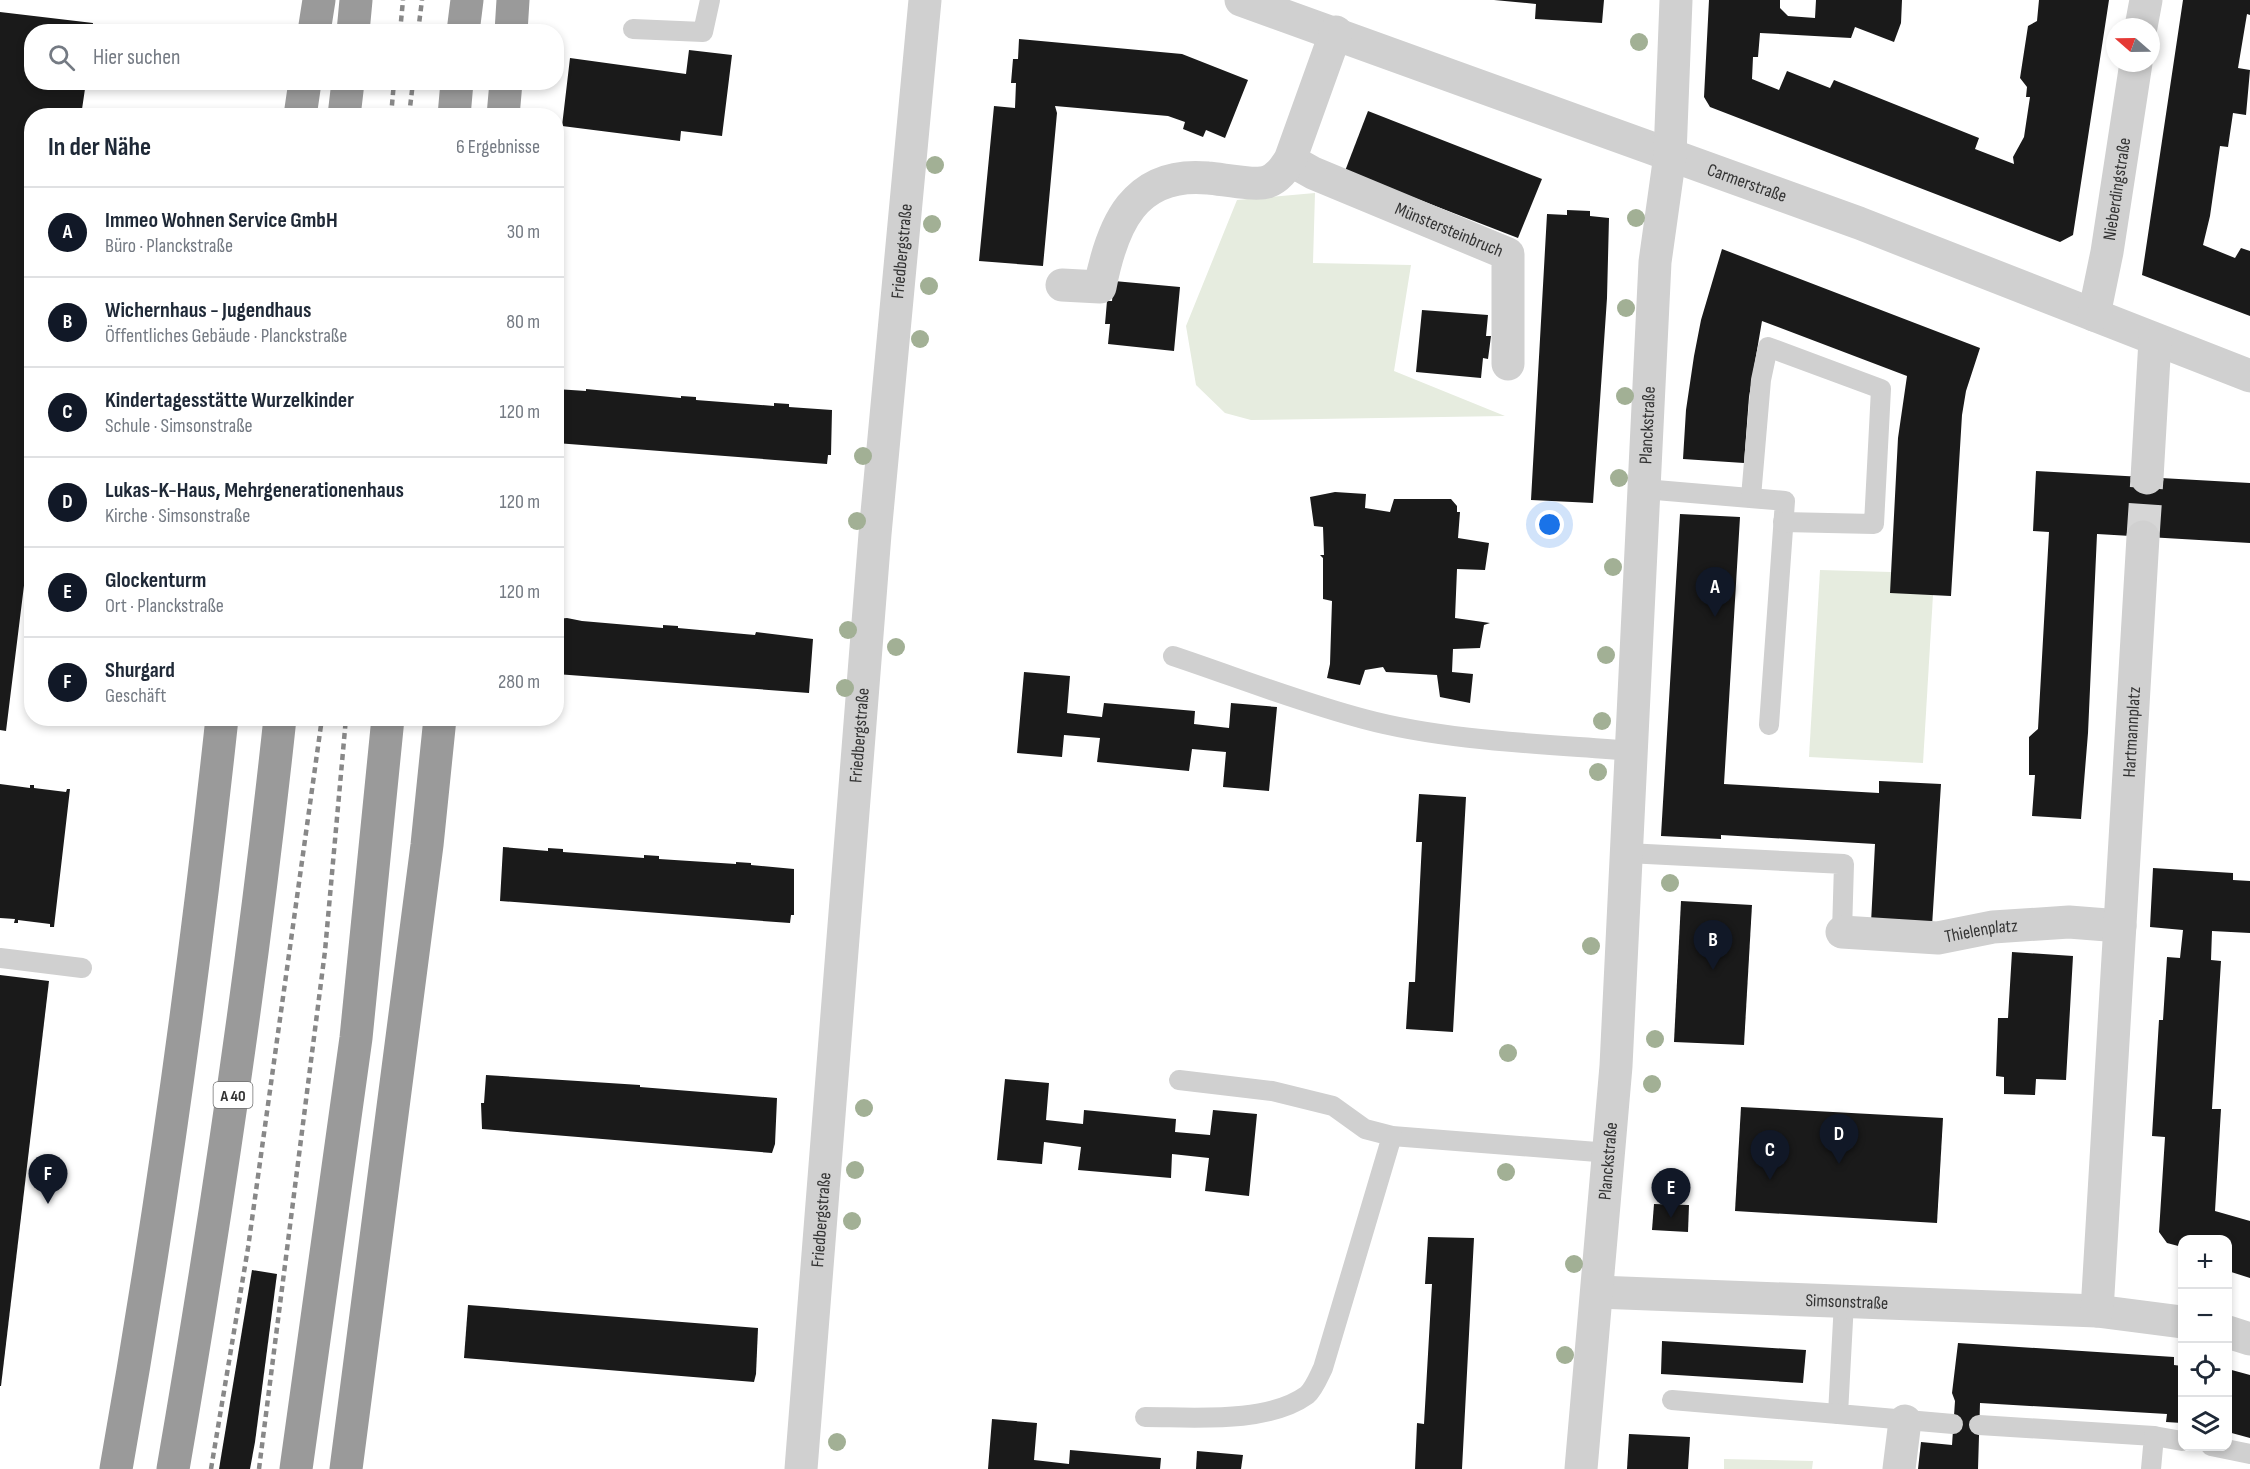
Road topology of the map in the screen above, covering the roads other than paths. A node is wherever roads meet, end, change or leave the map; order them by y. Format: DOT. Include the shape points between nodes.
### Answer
graph roads {
  1 [pos="319,0"];
  2 [pos="357,0"];
  3 [pos="466,0"];
  4 [pos="513,0"];
  5 [pos="710,0"];
  6 [pos="925,0"];
  7 [pos="1241,0"];
  8 [pos="1676,0"];
  9 [pos="2145,0"];
  10 [pos="2142,18"];
  11 [pos="315,24"];
  12 [pos="354,24"];
  13 [pos="464,24"];
  14 [pos="512,24"];
  15 [pos="633,29"];
  16 [pos="1336,32"];
  17 [pos="2135,72"];
  18 [pos="304,90"];
  19 [pos="347,90"];
  20 [pos="456,90"];
  21 [pos="505,90"];
  22 [pos="301,108"];
  23 [pos="345,108"];
  24 [pos="455,108"];
  25 [pos="504,108"];
  26 [pos="1670,155"];
  27 [pos="1290,160"];
  28 [pos="1062,285"];
  29 [pos="2094,315"];
  30 [pos="2155,340"];
  31 [pos="1508,364"];
  32 [pos="2250,376"];
  33 [pos="2147,478"];
  34 [pos="1644,489"];
  35 [pos="1751,497"];
  36 [pos="1783,522"];
  37 [pos="2143,537"];
  38 [pos="1173,656"];
  39 [pos="1769,725"];
  40 [pos="221,726"];
  41 [pos="279,726"];
  42 [pos="387,726"];
  43 [pos="439,726"];
  44 [pos="1632,751"];
  45 [pos="1627,853"];
  46 [pos="2120,926"];
  47 [pos="1842,932"];
  48 [pos="0,958"];
  49 [pos="82,968"];
  50 [pos="1179,1080"];
  51 [pos="1392,1136"];
  52 [pos="1610,1153"];
  53 [pos="1597,1292"];
  54 [pos="1844,1302"];
  55 [pos="2097,1311"];
  56 [pos="2178,1321"];
  57 [pos="2232,1333"];
  58 [pos="2250,1339"];
  59 [pos="1672,1400"];
  60 [pos="1838,1414"];
  61 [pos="1145,1417"];
  62 [pos="1905,1421"];
  63 [pos="1953,1424"];
  64 [pos="1979,1425"];
  65 [pos="2154,1436"];
  66 [pos="2178,1440"];
  67 [pos="2232,1450"];
  68 [pos="2250,1454"];
  69 [pos="116,1469"];
  70 [pos="173,1469"];
  71 [pos="296,1469"];
  72 [pos="346,1469"];
  73 [pos="801,1469"];
  74 [pos="1581,1469"];
  75 [pos="1899,1469"];
  76 [pos="2151,1469"];
  1 -- 11 [label="highway"];
  2 -- 12 [label="highway"];
  3 -- 13 [label="highway"];
  4 -- 14 [label="highway"];
  5 -- 15 [label="lane" via="704,32"];
  6 -- 73 [label="street, Friedbergstraße" via="875,534"];
  7 -- 16 [label="street, Carmerstraße"];
  8 -- 26 [label="street, Planckstraße"];
  9 -- 10 [label="street"];
  16 -- 26 [label="street, Carmerstraße" via="1406,61"];
  16 -- 27 [label="street"];
  17 -- 29 [label="street, Nieberdingstraße"];
  18 -- 22 [label="highway"];
  19 -- 23 [label="highway"];
  20 -- 24 [label="highway"];
  21 -- 25 [label="highway"];
  26 -- 29 [label="street, Carmerstraße"];
  26 -- 34 [label="street, Planckstraße" via="1654,262"];
  27 -- 28 [label="street" via="1279,176 1266,183 1191,176 1158,184 1140,195 1122,217 1108,248 1100,287"];
  27 -- 31 [label="street, Münstersteinbruch" via="1508,254"];
  29 -- 30 [label="street, Carmerstraße"];
  30 -- 32 [label="street, Carmerstraße"];
  30 -- 33 [label="street"];
  34 -- 35 [label="lane"];
  34 -- 44 [label="street, Planckstraße"];
  35 -- 36 [label="lane" via="1785,501"];
  35 -- 36 [label="lane" via="1761,380 1768,347 1881,389 1874,524"];
  36 -- 39 [label="lane"];
  37 -- 46 [label="street, Hartmannplatz"];
  38 -- 44 [label="lane" via="1365,720 1487,738"];
  40 -- 69 [label="highway" via="168,1142"];
  41 -- 70 [label="highway, A 40" via="213,1236"];
  42 -- 71 [label="highway" via="356,1038"];
  43 -- 72 [label="highway"];
  44 -- 45 [label="street, Planckstraße"];
  45 -- 47 [label="lane" via="1844,864"];
  45 -- 52 [label="street, Planckstraße"];
  46 -- 47 [label="street, Thielenplatz" via="2069,922 1993,927 1938,938"];
  46 -- 55 [label="street"];
  48 -- 49 [label="lane"];
  50 -- 51 [label="lane" via="1272,1091 1333,1106 1365,1129"];
  51 -- 52 [label="lane"];
  51 -- 61 [label="lane" via="1323,1368 1309,1394 1274,1412"];
  52 -- 53 [label="street, Planckstraße"];
  53 -- 54 [label="street, Simsonstraße"];
  53 -- 74 [label="street, Planckstraße"];
  54 -- 55 [label="street, Simsonstraße"];
  54 -- 60 [label="lane"];
  55 -- 56 [label="street, Simsonstraße"];
  57 -- 58 [label="street"];
  59 -- 60 [label="lane"];
  60 -- 62 [label="lane"];
  62 -- 63 [label="lane"];
  62 -- 75 [label="street"];
  64 -- 65 [label="lane"];
  65 -- 66 [label="lane"];
  65 -- 76 [label="lane"];
  67 -- 68 [label="lane"];
}
